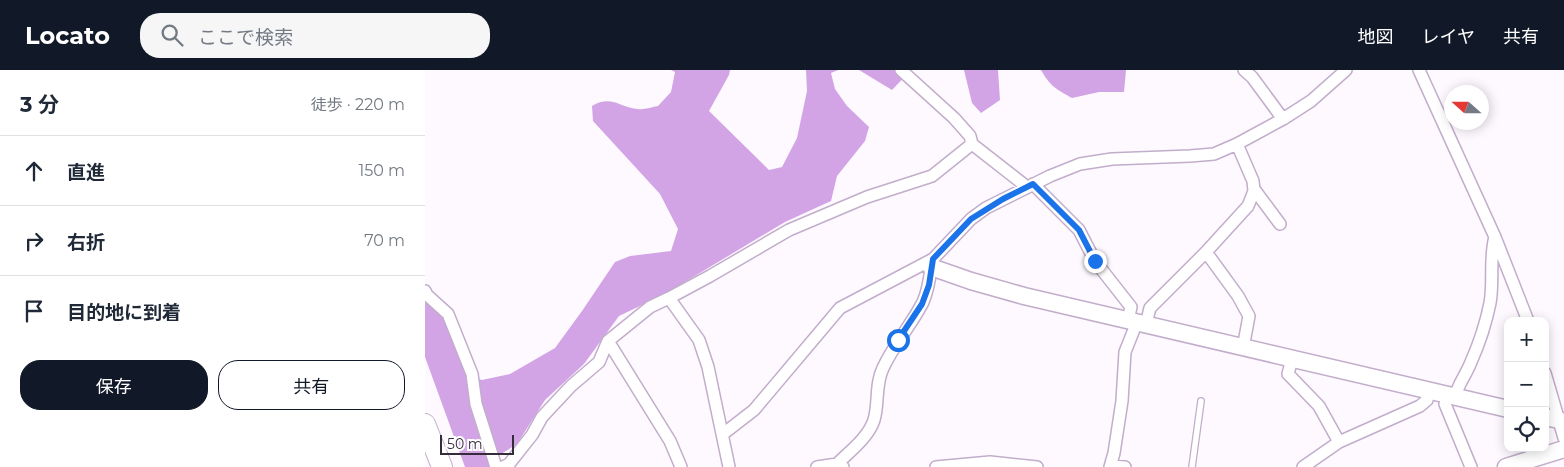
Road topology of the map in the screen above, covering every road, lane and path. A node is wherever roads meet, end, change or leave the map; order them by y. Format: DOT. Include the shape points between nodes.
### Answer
graph roads {
  1 [pos="901,70"];
  2 [pos="1244,70"];
  3 [pos="1346,70"];
  4 [pos="1419,70"];
  5 [pos="1283,119"];
  6 [pos="972,144"];
  7 [pos="1237,144"];
  8 [pos="1030,186"];
  9 [pos="1254,189"];
  10 [pos="1280,224"];
  11 [pos="1495,237"];
  12 [pos="1206,252"];
  13 [pos="932,263"];
  14 [pos="425,290"];
  15 [pos="669,298"];
  16 [pos="1526,317"];
  17 [pos="1137,322"];
  18 [pos="608,341"];
  19 [pos="1243,348"];
  20 [pos="1292,359"];
  21 [pos="1429,391"];
  22 [pos="1451,397"];
  23 [pos="1549,400"];
  24 [pos="1201,401"];
  25 [pos="1504,408"];
  26 [pos="1552,419"];
  27 [pos="425,424"];
  28 [pos="723,434"];
  29 [pos="1564,438"];
  30 [pos="1339,442"];
  31 [pos="1564,449"];
  32 [pos="1541,462"];
  33 [pos="840,466"];
  34 [pos="1111,466"];
  35 [pos="442,467"];
  36 [pos="496,467"];
  37 [pos="503,467"];
  38 [pos="681,467"];
  39 [pos="729,467"];
  40 [pos="817,467"];
  41 [pos="936,467"];
  42 [pos="1037,467"];
  43 [pos="1125,467"];
  44 [pos="1192,467"];
  45 [pos="1303,467"];
  46 [pos="1471,467"];
  47 [pos="1506,467"];
  1 -- 6 [label="street" via="954,118 970,136"];
  2 -- 5 [label="street"];
  3 -- 5 [label="street" via="1311,101"];
  4 -- 11 [label="street"];
  5 -- 7 [label="street"];
  6 -- 8 [label="street"];
  6 -- 15 [label="street" via="932,176 867,197 789,230"];
  7 -- 8 [label="street" via="1214,154 1112,159 1080,164"];
  7 -- 9 [label="street"];
  8 -- 13 [label="street" via="971,219"];
  8 -- 17 [label="street" via="1079,230 1095,261 1131,307"];
  9 -- 10 [label="street"];
  9 -- 12 [label="street" via="1248,206"];
  11 -- 16 [label="street"];
  11 -- 22 [label="street" via="1488,310 1473,357"];
  12 -- 17 [label="street"];
  12 -- 19 [label="street" via="1249,316"];
  13 -- 17 [label="street" via="971,281"];
  13 -- 28 [label="street" via="840,308 753,410"];
  13 -- 33 [label="street" via="922,304 882,369 874,420 867,435"];
  14 -- 36 [label="street" via="448,314 472,374 476,404"];
  15 -- 18 [label="street" via="650,307"];
  15 -- 28 [label="street" via="699,340 709,367"];
  17 -- 19 [label="street"];
  17 -- 34 [label="street" via="1125,352 1122,401"];
  18 -- 37 [label="street" via="599,362 542,417 532,435"];
  18 -- 38 [label="street" via="670,442"];
  19 -- 20 [label="street"];
  20 -- 21 [label="street"];
  20 -- 30 [label="street" via="1288,374 1319,406"];
  21 -- 22 [label="street"];
  21 -- 30 [label="street" via="1427,400 1420,406"];
  22 -- 25 [label="street"];
  22 -- 46 [label="street" via="1445,404"];
  23 -- 26 [label="street"];
  24 -- 44 [label="lane"];
  26 -- 29 [label="street"];
  27 -- 35 [label="highway"];
  28 -- 39 [label="street"];
  30 -- 45 [label="street"];
  31 -- 32 [label="street"];
  32 -- 47 [label="street"];
  33 -- 40 [label="street"];
  34 -- 43 [label="street"];
  41 -- 42 [label="street" via="990,462"];
}
